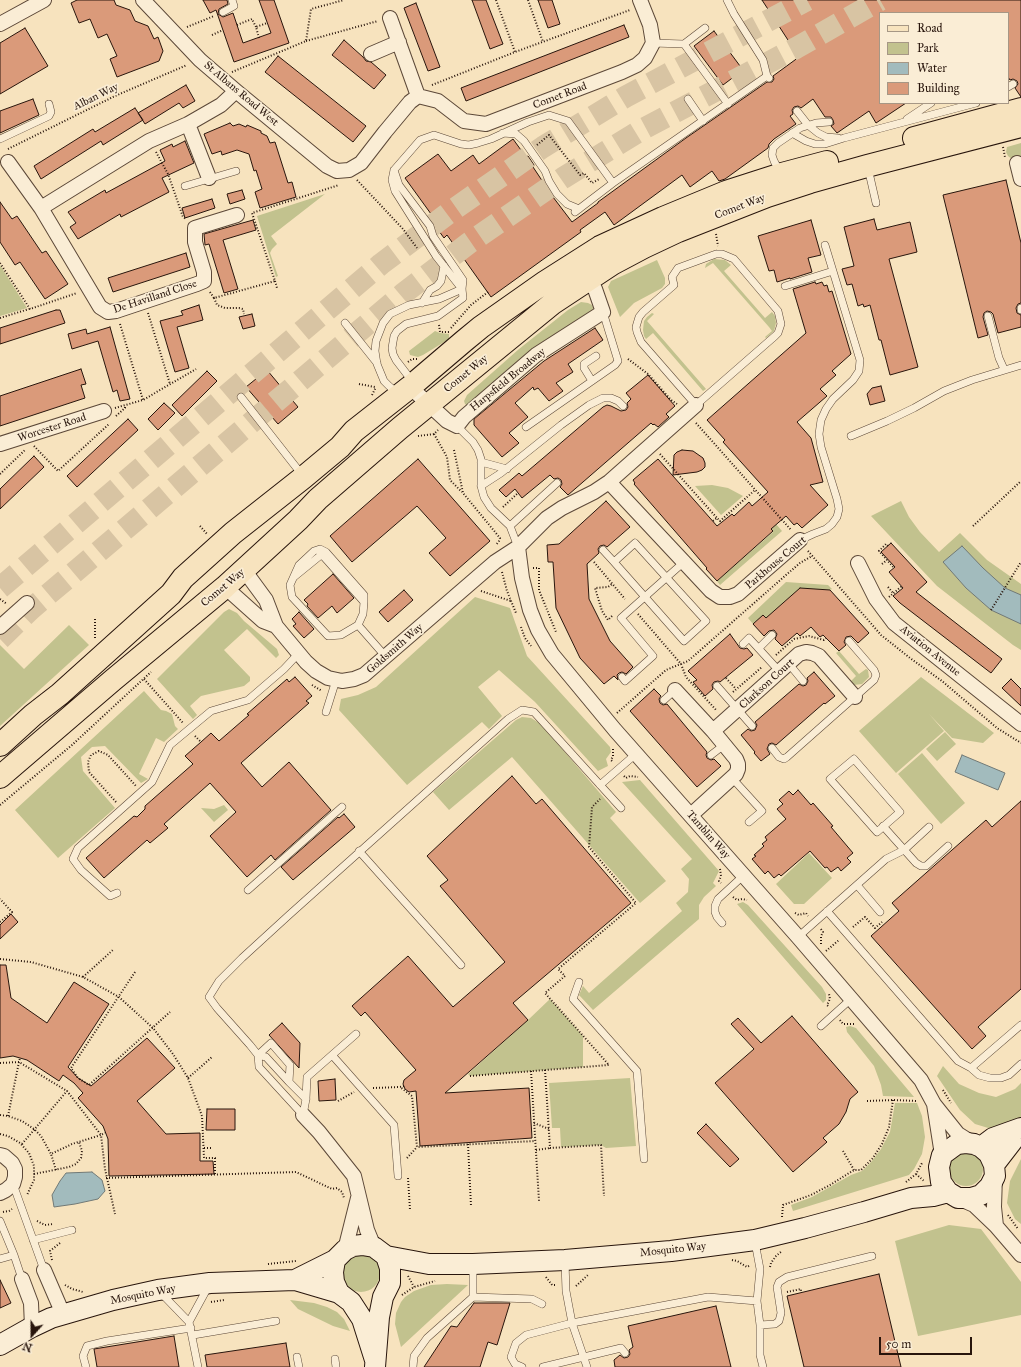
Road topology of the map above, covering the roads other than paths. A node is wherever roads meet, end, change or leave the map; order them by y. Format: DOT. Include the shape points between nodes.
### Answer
graph roads {
  1 [pos="44,0"];
  2 [pos="143,0"];
  3 [pos="232,0"];
  4 [pos="727,0"];
  5 [pos="641,3"];
  6 [pos="222,12"];
  7 [pos="390,18"];
  8 [pos="0,24"];
  9 [pos="705,28"];
  10 [pos="399,42"];
  11 [pos="652,43"];
  12 [pos="684,44"];
  13 [pos="371,54"];
  14 [pos="236,92"];
  15 [pos="417,92"];
  16 [pos="688,99"];
  17 [pos="49,104"];
  18 [pos="728,104"];
  19 [pos="929,104"];
  20 [pos="972,104"];
  21 [pos="1021,109"];
  22 [pos="797,111"];
  23 [pos="703,121"];
  24 [pos="828,122"];
  25 [pos="902,122"];
  26 [pos="188,124"];
  27 [pos="808,125"];
  28 [pos="1021,126"];
  29 [pos="792,132"];
  30 [pos="503,133"];
  31 [pos="844,138"];
  32 [pos="0,139"];
  33 [pos="6,156"];
  34 [pos="1017,163"];
  35 [pos="867,166"];
  36 [pos="394,170"];
  37 [pos="236,171"];
  38 [pos="782,174"];
  39 [pos="209,178"];
  40 [pos="1021,180"];
  41 [pos="614,184"];
  42 [pos="185,186"];
  43 [pos="876,203"];
  44 [pos="41,208"];
  45 [pos="237,215"];
  46 [pos="825,245"];
  47 [pos="444,266"];
  48 [pos="833,271"];
  49 [pos="587,281"];
  50 [pos="785,286"];
  51 [pos="462,289"];
  52 [pos="422,303"];
  53 [pos="603,312"];
  54 [pos="988,316"];
  55 [pos="345,323"];
  56 [pos="596,356"];
  57 [pos="377,364"];
  58 [pos="1021,365"];
  59 [pos="1004,369"];
  60 [pos="592,380"];
  61 [pos="410,387"];
  62 [pos="241,397"];
  63 [pos="429,404"];
  64 [pos="623,406"];
  65 [pos="692,409"];
  66 [pos="109,418"];
  67 [pos="457,426"];
  68 [pos="526,427"];
  69 [pos="851,436"];
  70 [pos="0,444"];
  71 [pos="340,447"];
  72 [pos="481,462"];
  73 [pos="507,469"];
  74 [pos="304,477"];
  75 [pos="609,482"];
  76 [pos="557,483"];
  77 [pos="481,486"];
  78 [pos="510,526"];
  79 [pos="217,538"];
  80 [pos="800,540"];
  81 [pos="518,547"];
  82 [pos="603,550"];
  83 [pos="614,562"];
  84 [pos="684,562"];
  85 [pos="858,563"];
  86 [pos="220,566"];
  87 [pos="244,570"];
  88 [pos="667,577"];
  89 [pos="225,587"];
  90 [pos="172,594"];
  91 [pos="644,597"];
  92 [pos="27,603"];
  93 [pos="358,625"];
  94 [pos="276,626"];
  95 [pos="0,627"];
  96 [pos="772,635"];
  97 [pos="849,641"];
  98 [pos="743,644"];
  99 [pos="759,648"];
  100 [pos="299,653"];
  101 [pos="386,656"];
  102 [pos="784,668"];
  103 [pos="622,677"];
  104 [pos="336,680"];
  105 [pos="803,681"];
  106 [pos="717,686"];
  107 [pos="675,690"];
  108 [pos="855,697"];
  109 [pos="664,700"];
  110 [pos="738,710"];
  111 [pos="326,712"];
  112 [pos="1021,724"];
  113 [pos="752,726"];
  114 [pos="713,731"];
  115 [pos="724,745"];
  116 [pos="0,746"];
  117 [pos="772,748"];
  118 [pos="637,753"];
  119 [pos="711,755"];
  120 [pos="0,777"];
  121 [pos="732,778"];
  122 [pos="600,785"];
  123 [pos="342,807"];
  124 [pos="621,808"];
  125 [pos="690,815"];
  126 [pos="749,822"];
  127 [pos="883,826"];
  128 [pos="930,827"];
  129 [pos="948,846"];
  130 [pos="904,850"];
  131 [pos="359,851"];
  132 [pos="743,876"];
  133 [pos="857,884"];
  134 [pos="248,890"];
  135 [pos="117,893"];
  136 [pos="827,910"];
  137 [pos="880,912"];
  138 [pos="722,923"];
  139 [pos="798,937"];
  140 [pos="461,965"];
  141 [pos="579,982"];
  142 [pos="851,999"];
  143 [pos="1021,1025"];
  144 [pos="821,1026"];
  145 [pos="356,1034"];
  146 [pos="258,1055"];
  147 [pos="332,1055"];
  148 [pos="1021,1064"];
  149 [pos="971,1068"];
  150 [pos="289,1082"];
  151 [pos="306,1099"];
  152 [pos="934,1104"];
  153 [pos="303,1115"];
  154 [pos="1021,1129"];
  155 [pos="977,1145"];
  156 [pos="0,1155"];
  157 [pos="644,1159"];
  158 [pos="935,1160"];
  159 [pos="994,1170"];
  160 [pos="398,1176"];
  161 [pos="13,1184"];
  162 [pos="906,1191"];
  163 [pos="0,1193"];
  164 [pos="953,1195"];
  165 [pos="358,1197"];
  166 [pos="0,1221"];
  167 [pos="996,1226"];
  168 [pos="72,1230"];
  169 [pos="33,1240"];
  170 [pos="755,1240"];
  171 [pos="380,1252"];
  172 [pos="14,1255"];
  173 [pos="340,1255"];
  174 [pos="1021,1255"];
  175 [pos="872,1256"];
  176 [pos="0,1259"];
  177 [pos="565,1260"];
  178 [pos="473,1264"];
  179 [pos="44,1270"];
  180 [pos="433,1272"];
  181 [pos="22,1278"];
  182 [pos="295,1280"];
  183 [pos="210,1283"];
  184 [pos="158,1290"];
  185 [pos="391,1293"];
  186 [pos="473,1297"];
  187 [pos="345,1298"];
  188 [pos="757,1301"];
  189 [pos="542,1304"];
  190 [pos="63,1314"];
  191 [pos="276,1321"];
  192 [pos="572,1323"];
  193 [pos="760,1325"];
  194 [pos="32,1327"];
  195 [pos="191,1328"];
  196 [pos="0,1345"];
  197 [pos="625,1353"];
  198 [pos="297,1358"];
  199 [pos="585,1358"];
  200 [pos="375,1364"];
  201 [pos="514,1366"];
  202 [pos="86,1367"];
  203 [pos="198,1367"];
  204 [pos="299,1367"];
  205 [pos="412,1367"];
  206 [pos="522,1367"];
  207 [pos="543,1367"];
  208 [pos="587,1367"];
  209 [pos="763,1367"];
  1 -- 8 [label="street"];
  2 -- 14 [label="street, St Albans Road West" via="200,60"];
  3 -- 6 [label="lane" via="234,6"];
  4 -- 18 [label="lane" via="764,60 768,77"];
  5 -- 11 [label="street" via="650,25"];
  7 -- 10 [label="street"];
  9 -- 12 [label="lane"];
  10 -- 13 [label="street"];
  10 -- 15 [label="street"];
  11 -- 12 [label="lane"];
  11 -- 15 [label="street, Comet Road" via="645,58 637,65 486,124 464,121 438,101"];
  12 -- 18 [label="lane"];
  14 -- 15 [label="street, St Albans Road West" via="327,166 337,171 349,170 361,163"];
  14 -- 26 [label="street" via="221,105"];
  16 -- 23 [label="lane"];
  17 -- 32 [label="lane" via="49,116"];
  18 -- 23 [label="lane"];
  19 -- 25 [label="lane"];
  20 -- 25 [label="lane"];
  21 -- 38 [label="main road, Comet Way"];
  22 -- 27 [label="lane"];
  23 -- 41 [label="lane"];
  24 -- 27 [label="lane"];
  25 -- 31 [label="lane"];
  26 -- 39 [label="street"];
  26 -- 44 [label="street" via="149,141"];
  27 -- 29 [label="lane"];
  27 -- 31 [label="lane" via="826,137"];
  28 -- 35 [label="main road, Comet Way"];
  29 -- 31 [label="lane" via="815,144 825,144"];
  29 -- 38 [label="lane" via="773,148 774,161"];
  30 -- 36 [label="lane" via="469,145 434,135 420,140"];
  30 -- 41 [label="lane" via="548,115 568,121"];
  30 -- 41 [label="lane" via="516,134 524,141 557,194 577,211"];
  33 -- 44 [label="street, De Havilland Close"];
  34 -- 40 [label="street"];
  35 -- 43 [label="lane"];
  35 -- 49 [label="main road, Comet Way" via="724,212 644,247"];
  36 -- 47 [label="lane" via="392,180 395,191"];
  36 -- 51 [label="lane" via="399,185 430,226 433,236 463,280"];
  37 -- 39 [label="lane"];
  38 -- 61 [label="main road, Comet Way" via="726,192 600,247 545,282 481,328"];
  39 -- 42 [label="lane"];
  44 -- 45 [label="street, De Havilland Close" via="100,307 108,312 204,281 204,272 195,242 195,228"];
  46 -- 48 [label="lane, Parkhouse Court"];
  47 -- 51 [label="lane"];
  47 -- 52 [label="lane" via="441,281 430,290"];
  48 -- 50 [label="lane"];
  48 -- 80 [label="lane, Parkhouse Court" via="860,360 860,371 833,399 821,420 821,447 838,499 837,516 826,529"];
  49 -- 53 [label="street" via="595,289"];
  49 -- 63 [label="main road, Comet Way" via="554,303"];
  51 -- 52 [label="lane"];
  51 -- 61 [label="lane" via="463,298 438,316 406,324 397,330 393,354 409,377"];
  52 -- 57 [label="lane" via="409,305 390,314 382,323 376,341"];
  53 -- 60 [label="lane" via="618,361"];
  53 -- 67 [label="street, Harpsfield Broadway" via="536,355 464,416"];
  54 -- 59 [label="lane"];
  55 -- 57 [label="lane"];
  56 -- 60 [label="lane" via="584,364"];
  57 -- 61 [label="lane" via="389,386 395,390"];
  58 -- 59 [label="lane"];
  59 -- 69 [label="lane" via="944,391 914,408"];
  60 -- 68 [label="lane"];
  61 -- 63 [label="street"];
  61 -- 71 [label="main road, Comet Way" via="354,431"];
  62 -- 74 [label="lane"];
  63 -- 67 [label="street" via="447,421"];
  63 -- 71 [label="main road" via="406,407 363,441"];
  63 -- 87 [label="main road, Comet Way" via="318,499"];
  64 -- 73 [label="lane" via="611,398 603,398 589,405"];
  65 -- 65 [label="lane" via="642,342 637,332 637,322 643,312 674,285 672,277 678,268 710,255 722,254 734,259 778,311 781,324 775,336"];
  65 -- 75 [label="street, Goldsmith Way"];
  66 -- 70 [label="street, Worcester Road"];
  67 -- 72 [label="lane" via="473,442"];
  71 -- 74 [label="main road, Comet Way"];
  72 -- 73 [label="lane"];
  72 -- 77 [label="lane"];
  73 -- 77 [label="lane"];
  74 -- 79 [label="main road, Comet Way"];
  75 -- 81 [label="street, Goldsmith Way" via="552,515"];
  75 -- 84 [label="street, Parkhouse Court"];
  76 -- 78 [label="lane"];
  77 -- 78 [label="lane" via="491,508"];
  78 -- 81 [label="lane"];
  79 -- 86 [label="main road"];
  79 -- 90 [label="main road, Comet Way"];
  80 -- 84 [label="street, Parkhouse Court" via="738,594 730,597 716,595"];
  81 -- 101 [label="street, Goldsmith Way" via="493,564"];
  81 -- 118 [label="street, Tamblin Way" via="522,578 538,630 552,654 575,683"];
  82 -- 83 [label="lane"];
  83 -- 88 [label="lane" via="635,543"];
  83 -- 91 [label="lane"];
  84 -- 88 [label="lane"];
  85 -- 112 [label="street, Aviation Avenue" via="876,599 894,623"];
  86 -- 87 [label="main road"];
  86 -- 89 [label="main road"];
  86 -- 90 [label="main road" via="191,588"];
  87 -- 89 [label="main road, Comet Way"];
  87 -- 94 [label="street, Goldsmith Way" via="266,600"];
  88 -- 91 [label="lane"];
  88 -- 91 [label="lane" via="706,622 684,641"];
  89 -- 94 [label="street, Goldsmith Way" via="263,621"];
  89 -- 120 [label="main road, Comet Way"];
  90 -- 116 [label="main road, Comet Way"];
  91 -- 103 [label="lane" via="621,618 653,656 625,681"];
  92 -- 95 [label="street"];
  93 -- 93 [label="lane" via="341,636 328,636 292,597 290,585 294,577 321,555 324,557 364,602 363,614"];
  93 -- 101 [label="lane"];
  94 -- 100 [label="street, Goldsmith Way"];
  96 -- 99 [label="lane"];
  97 -- 108 [label="lane" via="876,675 874,680"];
  98 -- 99 [label="lane" via="750,638"];
  99 -- 102 [label="lane"];
  100 -- 104 [label="street, Goldsmith Way" via="316,671"];
  100 -- 135 [label="lane" via="248,700 211,711 170,745 152,782 78,848 73,859 81,870 110,896"];
  101 -- 104 [label="street, Goldsmith Way" via="364,675 354,679"];
  102 -- 105 [label="lane"];
  102 -- 108 [label="street, Clarkson Court" via="800,654 812,653 818,656"];
  102 -- 110 [label="street, Clarkson Court"];
  104 -- 111 [label="lane"];
  106 -- 110 [label="lane"];
  107 -- 109 [label="lane"];
  107 -- 114 [label="street"];
  108 -- 117 [label="lane" via="788,757 779,757"];
  110 -- 113 [label="lane"];
  110 -- 114 [label="street, Clarkson Court"];
  114 -- 115 [label="street"];
  115 -- 119 [label="lane"];
  115 -- 121 [label="street" via="738,764"];
  118 -- 122 [label="lane"];
  118 -- 125 [label="street, Tamblin Way"];
  121 -- 125 [label="street"];
  121 -- 126 [label="lane" via="762,811"];
  122 -- 124 [label="lane"];
  122 -- 131 [label="lane" via="534,712 522,710 508,719"];
  123 -- 134 [label="lane"];
  125 -- 132 [label="street, Tamblin Way"];
  127 -- 127 [label="lane" via="900,812 854,759 830,779 877,832"];
  127 -- 130 [label="lane"];
  128 -- 130 [label="lane"];
  129 -- 130 [label="lane" via="926,866 916,863"];
  130 -- 133 [label="lane" via="886,859"];
  131 -- 140 [label="lane"];
  131 -- 146 [label="lane" via="242,958 219,981 209,997"];
  132 -- 138 [label="lane" via="718,899 715,912"];
  132 -- 139 [label="street, Tamblin Way"];
  133 -- 136 [label="lane"];
  133 -- 137 [label="lane"];
  136 -- 139 [label="lane"];
  136 -- 149 [label="lane" via="958,1061"];
  139 -- 142 [label="street, Tamblin Way"];
  141 -- 157 [label="lane" via="573,999 637,1071"];
  142 -- 144 [label="lane"];
  142 -- 152 [label="street, Tamblin Way" via="921,1080"];
  143 -- 149 [label="lane"];
  145 -- 147 [label="lane"];
  146 -- 150 [label="lane" via="266,1057"];
  146 -- 150 [label="lane" via="271,1042 290,1065"];
  146 -- 153 [label="lane" via="259,1067"];
  147 -- 151 [label="lane" via="307,1077"];
  147 -- 160 [label="lane" via="394,1125"];
  148 -- 149 [label="lane" via="1009,1075 1001,1078 979,1075"];
  150 -- 151 [label="lane"];
  151 -- 153 [label="lane"];
  152 -- 155 [label="street, Tamblin Way" via="958,1134"];
  152 -- 158 [label="street, Tamblin Way"];
  153 -- 165 [label="street" via="354,1176"];
  154 -- 155 [label="street"];
  154 -- 159 [label="street"];
  155 -- 158 [label="street" via="957,1144"];
  155 -- 159 [label="street" via="989,1154"];
  156 -- 161 [label="street" via="10,1160 15,1170"];
  158 -- 162 [label="street" via="924,1182"];
  158 -- 164 [label="street" via="941,1182"];
  159 -- 164 [label="street" via="990,1186 981,1195 971,1198"];
  159 -- 167 [label="street"];
  161 -- 163 [label="street"];
  161 -- 169 [label="lane"];
  162 -- 164 [label="street, Mosquito Way" via="933,1196"];
  162 -- 170 [label="street, Mosquito Way" via="864,1212"];
  164 -- 167 [label="street" via="974,1205"];
  165 -- 171 [label="street" via="367,1230"];
  165 -- 173 [label="street"];
  166 -- 172 [label="lane"];
  167 -- 174 [label="street"];
  168 -- 169 [label="lane"];
  169 -- 179 [label="lane"];
  170 -- 177 [label="street, Mosquito Way" via="671,1251"];
  170 -- 188 [label="lane" via="760,1269"];
  171 -- 173 [label="street" via="362,1245 353,1246"];
  171 -- 180 [label="street, Mosquito Way"];
  171 -- 185 [label="street" via="390,1268"];
  172 -- 176 [label="lane"];
  172 -- 181 [label="lane"];
  173 -- 182 [label="street, Mosquito Way"];
  173 -- 187 [label="street" via="333,1272 334,1282"];
  175 -- 193 [label="lane" via="787,1277 779,1282 777,1287 781,1313 779,1321 775,1324"];
  177 -- 178 [label="street, Mosquito Way"];
  177 -- 192 [label="lane" via="566,1291"];
  178 -- 180 [label="street, Mosquito Way"];
  178 -- 186 [label="lane"];
  179 -- 190 [label="street"];
  180 -- 185 [label="street, Mosquito Way"];
  181 -- 194 [label="street" via="30,1303"];
  182 -- 183 [label="street, Mosquito Way"];
  182 -- 187 [label="street, Mosquito Way"];
  183 -- 184 [label="street, Mosquito Way"];
  183 -- 195 [label="lane"];
  184 -- 190 [label="street, Mosquito Way"];
  184 -- 195 [label="lane"];
  185 -- 187 [label="street" via="362,1304"];
  185 -- 200 [label="street" via="379,1317"];
  186 -- 189 [label="lane" via="532,1299"];
  186 -- 205 [label="lane" via="428,1338 414,1356"];
  187 -- 200 [label="street" via="362,1319"];
  188 -- 192 [label="lane" via="708,1297"];
  188 -- 193 [label="lane"];
  190 -- 194 [label="street, Mosquito Way"];
  191 -- 195 [label="lane"];
  192 -- 199 [label="lane"];
  192 -- 201 [label="lane" via="521,1338 516,1343 511,1357"];
  193 -- 209 [label="lane" via="760,1355"];
  194 -- 196 [label="street, Mosquito Way"];
  195 -- 202 [label="lane" via="87,1346 83,1356"];
  195 -- 203 [label="lane"];
  197 -- 199 [label="lane" via="621,1348"];
  198 -- 204 [label="lane"];
  199 -- 207 [label="lane"];
  199 -- 208 [label="lane"];
  201 -- 206 [label="lane"];
}
